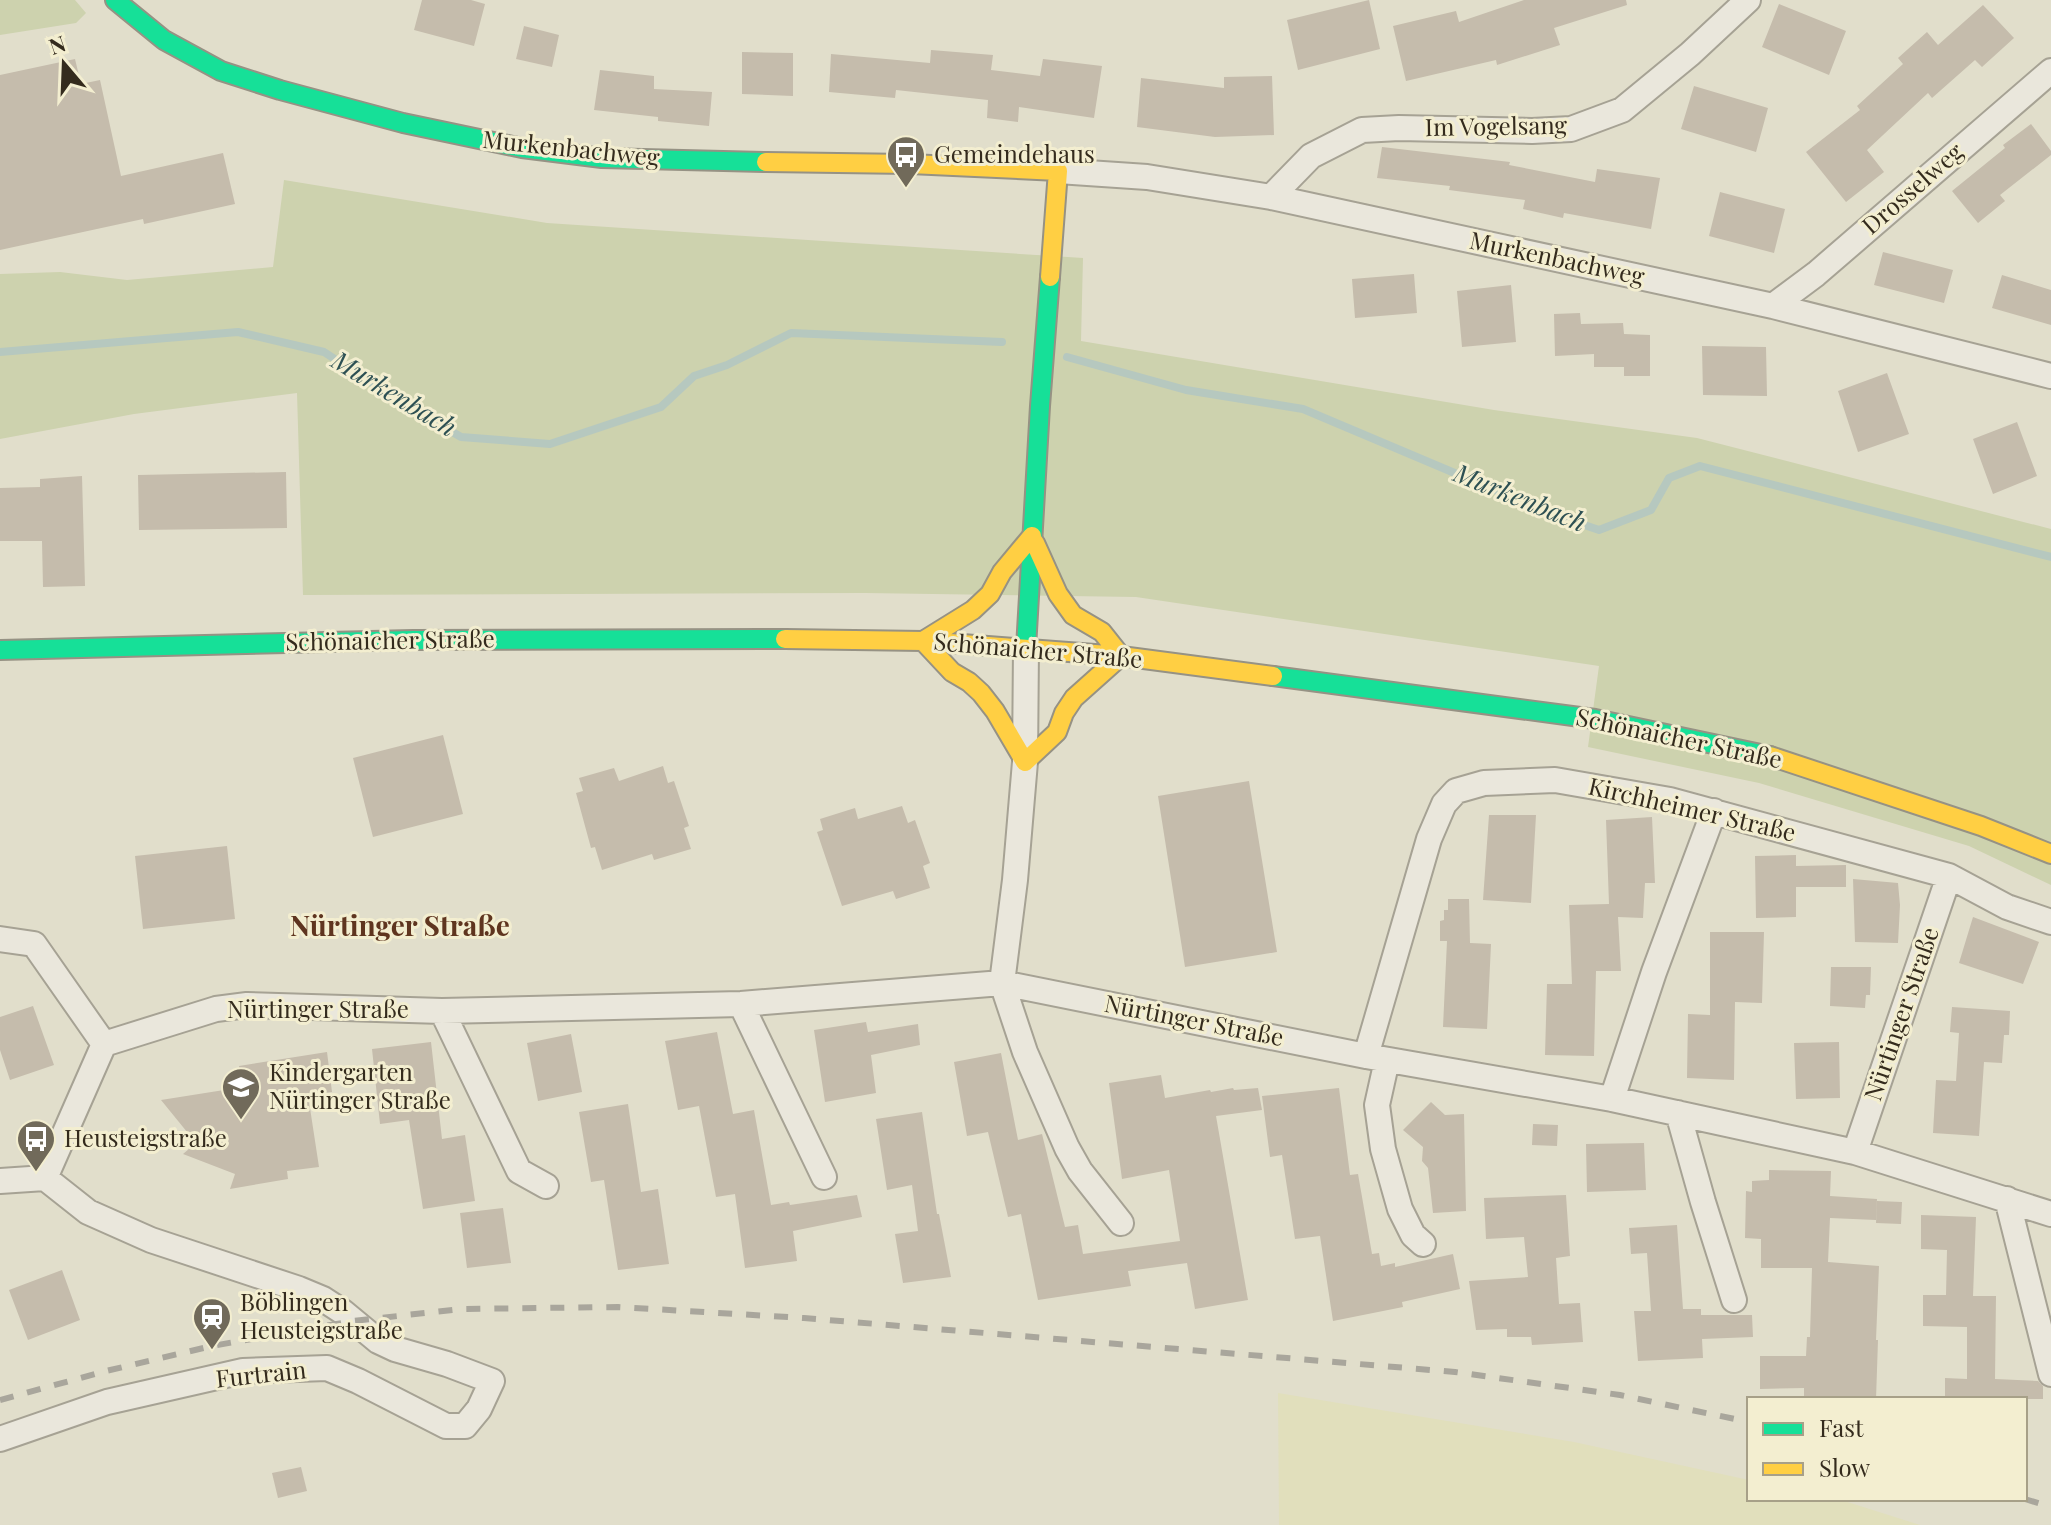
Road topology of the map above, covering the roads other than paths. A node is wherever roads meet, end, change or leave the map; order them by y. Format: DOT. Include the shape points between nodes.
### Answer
graph roads {
  1 [pos="115,0"];
  2 [pos="1748,0"];
  3 [pos="2051,71"];
  4 [pos="1058,171"];
  5 [pos="1271,197"];
  6 [pos="1773,306"];
  7 [pos="2051,376"];
  8 [pos="1032,536"];
  9 [pos="923,641"];
  10 [pos="1026,648"];
  11 [pos="0,650"];
  12 [pos="1121,656"];
  13 [pos="1025,762"];
  14 [pos="1714,811"];
  15 [pos="2051,854"];
  16 [pos="1949,876"];
  17 [pos="2051,922"];
  18 [pos="0,939"];
  19 [pos="1002,983"];
  20 [pos="741,1004"];
  21 [pos="442,1011"];
  22 [pos="104,1044"];
  23 [pos="1376,1058"];
  24 [pos="1612,1099"];
  25 [pos="1678,1113"];
  26 [pos="1855,1152"];
  27 [pos="824,1177"];
  28 [pos="45,1178"];
  29 [pos="0,1181"];
  30 [pos="546,1186"];
  31 [pos="2007,1199"];
  32 [pos="2051,1214"];
  33 [pos="1121,1223"];
  34 [pos="1423,1244"];
  35 [pos="1734,1300"];
  36 [pos="2051,1374"];
  37 [pos="0,1439"];
  1 -- 4 [label="main road, Murkenbachweg" via="164,40 221,71 390,119 522,148 602,158"];
  2 -- 5 [label="street, Im Vogelsang" via="1622,110 1571,129 1362,130 1311,156"];
  3 -- 6 [label="street, Drosselweg"];
  4 -- 5 [label="street, Murkenbachweg" via="1147,177"];
  4 -- 8 [label="main road"];
  5 -- 6 [label="street, Murkenbachweg"];
  6 -- 7 [label="street, Murkenbachweg"];
  8 -- 9 [label="main road" via="990,594"];
  8 -- 10 [label="main road"];
  8 -- 12 [label="main road" via="1073,615 1102,632"];
  9 -- 10 [label="main road, Schönaicher Straße"];
  9 -- 11 [label="main road, Schönaicher Straße" via="413,640"];
  9 -- 13 [label="main road" via="981,693"];
  10 -- 12 [label="main road, Schönaicher Straße"];
  10 -- 13 [label="street"];
  12 -- 13 [label="main road" via="1074,698 1057,732"];
  12 -- 15 [label="main road, Schönaicher Straße" via="1595,719 1765,754"];
  13 -- 19 [label="street"];
  14 -- 16 [label="street, Kirchheimer Straße"];
  14 -- 23 [label="street, Kirchheimer Straße" via="1555,780 1484,783 1456,791 1444,804 1429,839"];
  14 -- 24 [label="street"];
  16 -- 17 [label="street, Kirchheimer Straße" via="2007,907"];
  16 -- 26 [label="street, Nürtinger Straße"];
  18 -- 22 [label="street" via="34,944"];
  19 -- 20 [label="street, Nürtinger Straße"];
  19 -- 23 [label="street, Nürtinger Straße"];
  19 -- 33 [label="street" via="1067,1148"];
  20 -- 21 [label="street, Nürtinger Straße"];
  20 -- 27 [label="street"];
  21 -- 22 [label="street, Nürtinger Straße" via="247,1005 216,1009"];
  21 -- 30 [label="street, Nürtinger Straße" via="519,1171"];
  22 -- 28 [label="street"];
  23 -- 24 [label="street, Nürtinger Straße"];
  23 -- 34 [label="street" via="1383,1149 1400,1209"];
  24 -- 25 [label="street, Nürtinger Straße"];
  25 -- 26 [label="street, Nürtinger Straße"];
  25 -- 35 [label="street"];
  26 -- 31 [label="street, Nürtinger Straße"];
  28 -- 29 [label="street"];
  28 -- 37 [label="street, Furtrain" via="88,1212 151,1240 323,1299 378,1341 492,1381 465,1426 446,1426 327,1368 243,1371 107,1402"];
  31 -- 32 [label="street, Nürtinger Straße"];
  31 -- 36 [label="street"];
}
